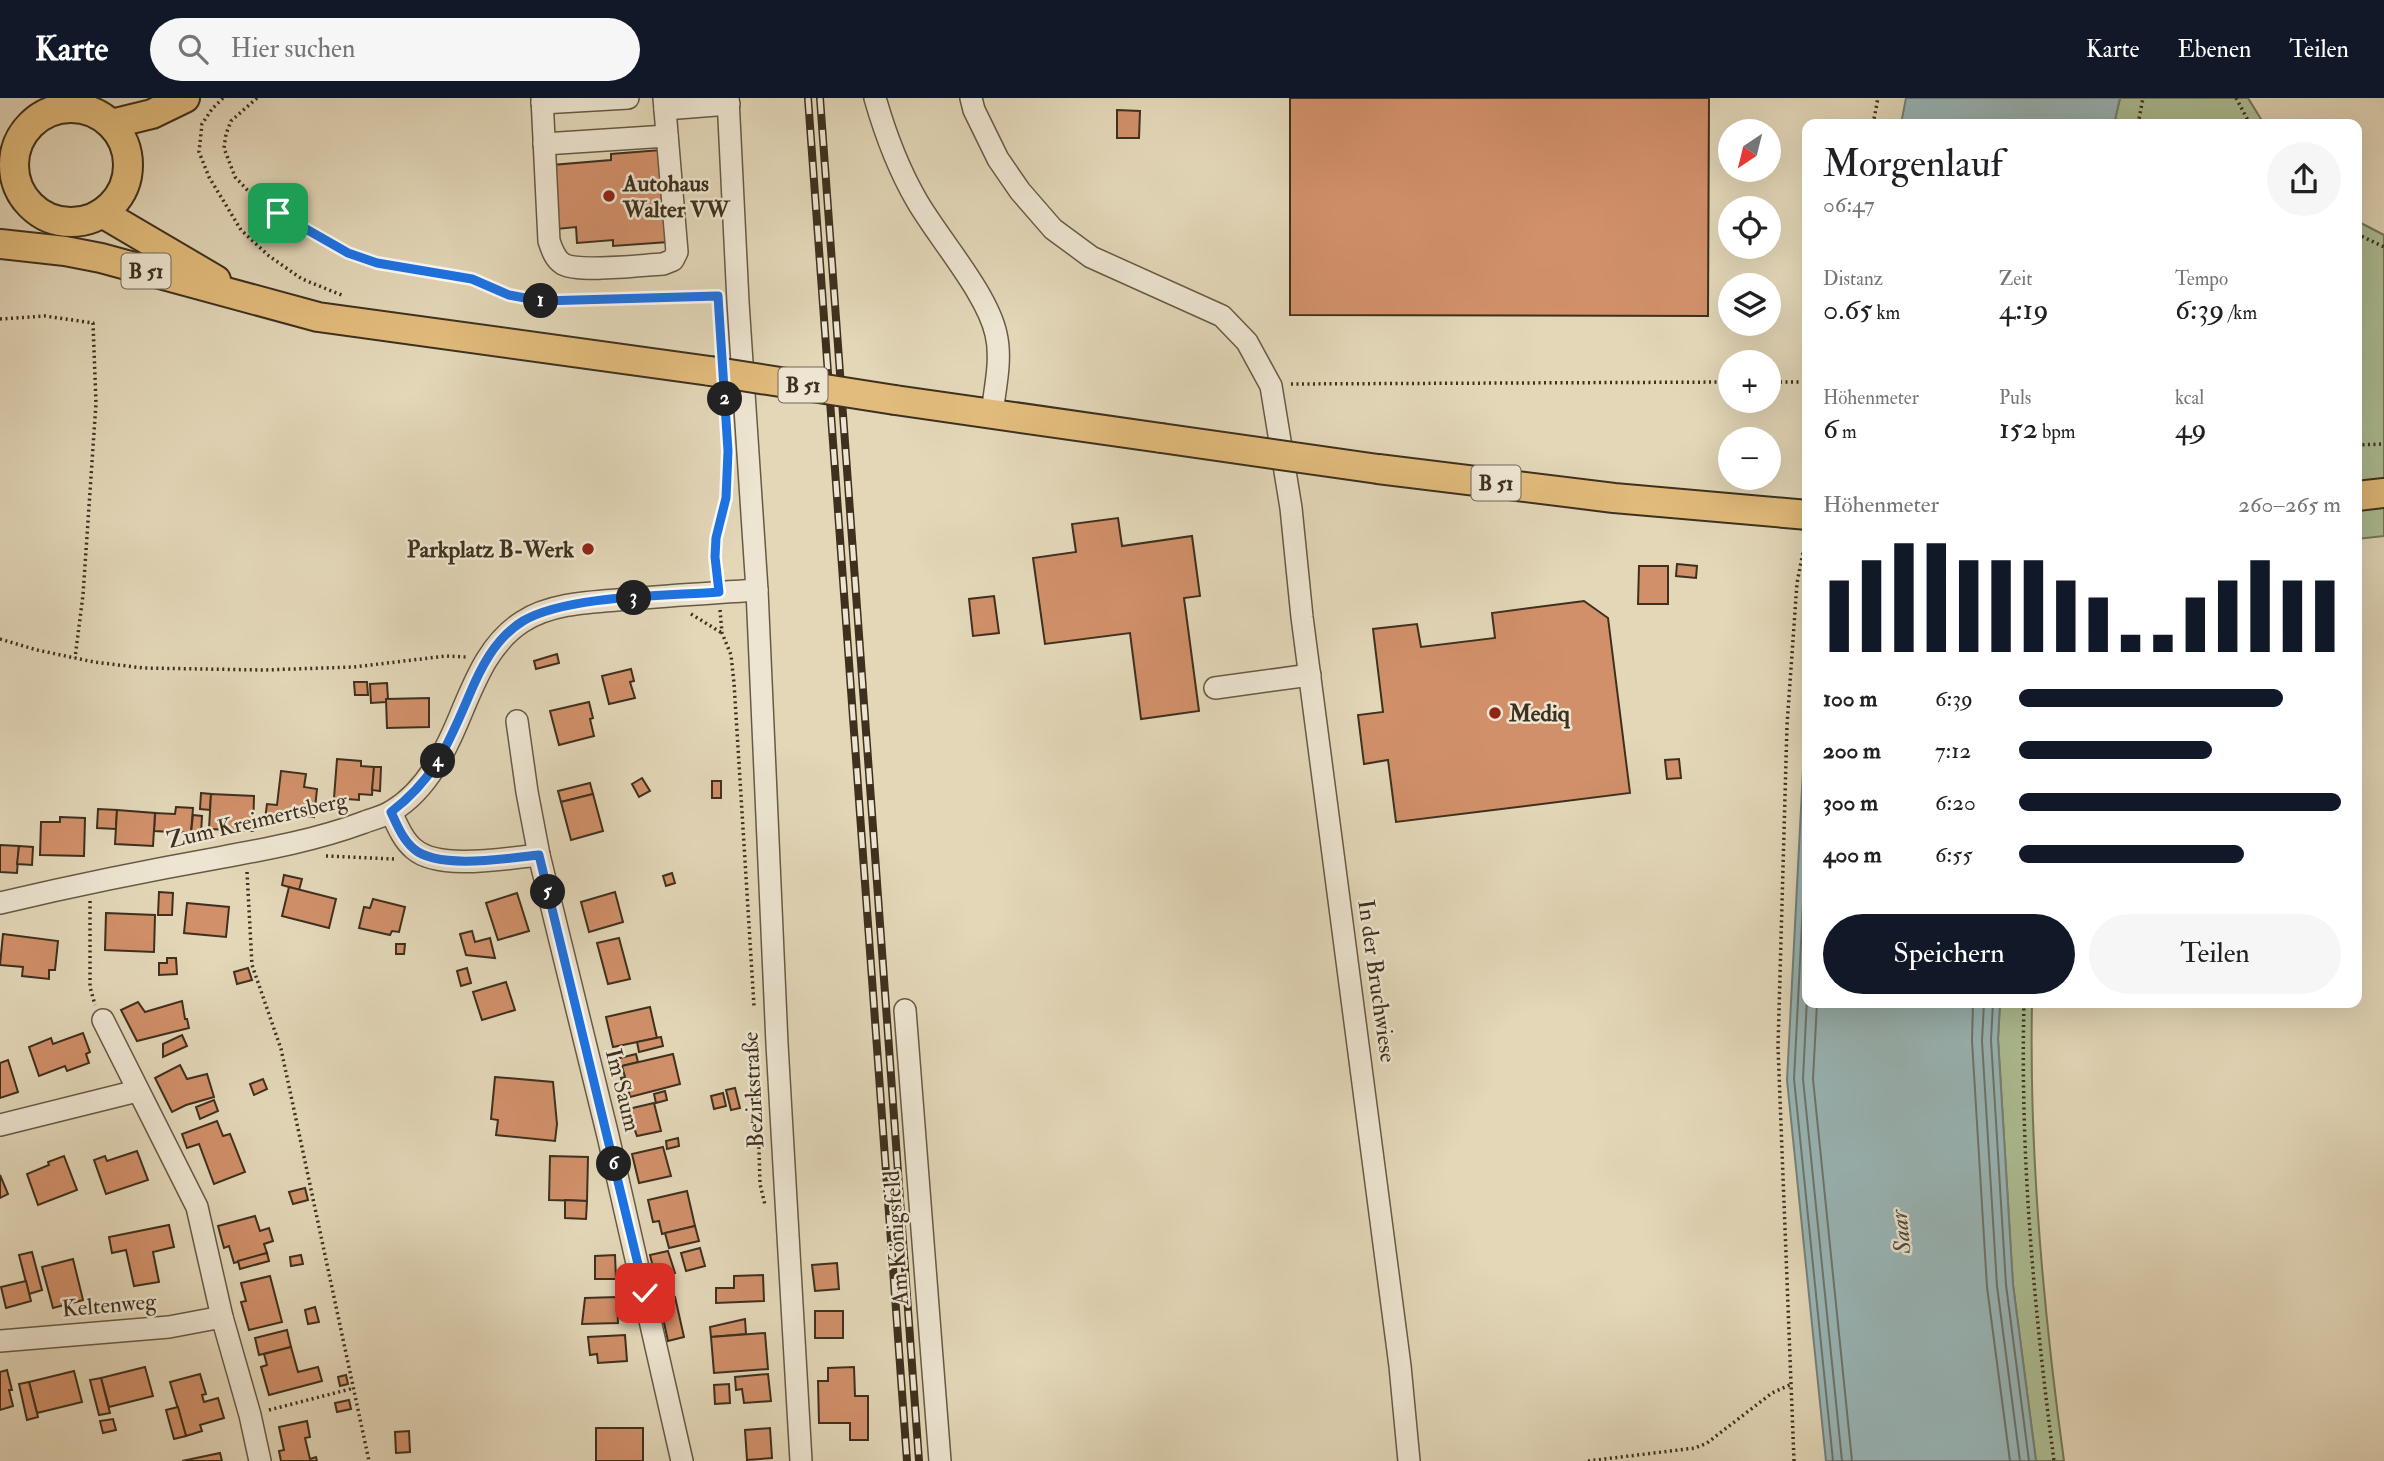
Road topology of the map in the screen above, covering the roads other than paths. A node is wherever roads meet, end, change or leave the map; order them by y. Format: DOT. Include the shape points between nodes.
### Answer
graph roads {
  1 [pos="628,98"];
  2 [pos="874,98"];
  3 [pos="971,98"];
  4 [pos="181,100"];
  5 [pos="542,101"];
  6 [pos="729,101"];
  7 [pos="665,104"];
  8 [pos="111,124"];
  9 [pos="667,136"];
  10 [pos="544,144"];
  11 [pos="127,153"];
  12 [pos="7,174"];
  13 [pos="0,201"];
  14 [pos="30,204"];
  15 [pos="110,205"];
  16 [pos="0,244"];
  17 [pos="290,311"];
  18 [pos="992,413"];
  19 [pos="2384,493"];
  20 [pos="2362,495"];
  21 [pos="1802,525"];
  22 [pos="757,590"];
  23 [pos="1310,675"];
  24 [pos="1215,688"];
  25 [pos="517,721"];
  26 [pos="391,812"];
  27 [pos="539,855"];
  28 [pos="0,903"];
  29 [pos="905,1010"];
  30 [pos="103,1020"];
  31 [pos="137,1091"];
  32 [pos="0,1125"];
  33 [pos="222,1317"];
  34 [pos="0,1341"];
  35 [pos="260,1461"];
  36 [pos="682,1461"];
  37 [pos="801,1461"];
  38 [pos="940,1461"];
  39 [pos="1409,1461"];
  1 -- 5 [label="street"];
  2 -- 18 [label="street" via="916,200 985,304 996,332"];
  3 -- 23 [label="street, In der Bruchwiese" via="998,159 1053,229 1091,257 1222,316 1247,342 1271,386 1291,508"];
  4 -- 8 [label="main road" via="152,114"];
  4 -- 11 [label="main road"];
  5 -- 10 [label="street"];
  6 -- 7 [label="street"];
  6 -- 22 [label="street, Bezirkstraße" via="728,295"];
  7 -- 9 [label="street"];
  8 -- 11 [label="main road"];
  8 -- 12 [label="main road" via="88,111 52,111 24,132"];
  9 -- 10 [label="street"];
  9 -- 10 [label="street" via="677,252 663,264 577,268 557,259 549,241"];
  11 -- 15 [label="main road" via="126,178"];
  12 -- 14 [label="main road"];
  13 -- 14 [label="main road"];
  14 -- 15 [label="main road" via="67,222"];
  15 -- 17 [label="main road, B 51" via="202,273"];
  16 -- 17 [label="main road, B 51" via="102,258"];
  17 -- 18 [label="main road, B 51, bridge"];
  18 -- 21 [label="main road, B 51, bridge"];
  19 -- 20 [label="main road"];
  22 -- 26 [label="street, Zum Kreimertsberg" via="608,600 547,611 522,622 485,660 450,742 429,775"];
  22 -- 37 [label="street, Bezirkstraße" via="777,1058"];
  23 -- 24 [label="street"];
  23 -- 39 [label="street, In der Bruchwiese"];
  25 -- 27 [label="street, Im Saum"];
  26 -- 27 [label="street" via="415,851 449,861"];
  26 -- 28 [label="street, Zum Kreimertsberg" via="341,831"];
  27 -- 36 [label="street, Im Saum"];
  29 -- 38 [label="street, Am Königsfeld"];
  30 -- 31 [label="street"];
  31 -- 32 [label="street"];
  31 -- 33 [label="street" via="197,1207"];
  33 -- 34 [label="street, Keltenweg" via="169,1327"];
  33 -- 35 [label="street"];
}
